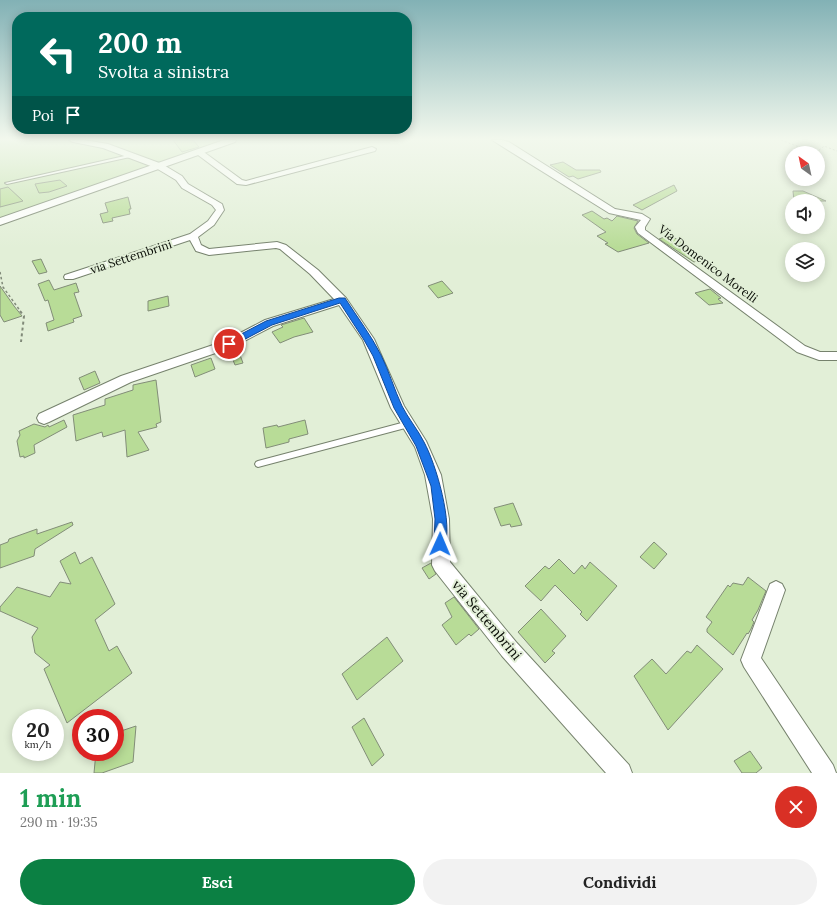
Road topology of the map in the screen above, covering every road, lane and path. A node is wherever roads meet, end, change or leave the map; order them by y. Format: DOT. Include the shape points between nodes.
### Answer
graph roads {
  1 [pos="38,176"];
  2 [pos="130,176"];
  3 [pos="175,176"];
  4 [pos="232,176"];
  5 [pos="272,176"];
  6 [pos="557,176"];
  7 [pos="7,183"];
  8 [pos="0,222"];
  9 [pos="193,236"];
  10 [pos="0,272"];
  11 [pos="69,277"];
  12 [pos="342,300"];
  13 [pos="21,342"];
  14 [pos="837,356"];
  15 [pos="44,418"];
  16 [pos="409,424"];
  17 [pos="258,464"];
  18 [pos="776,590"];
  19 [pos="621,773"];
  20 [pos="825,773"];
  1 -- 7 [label="lane"];
  2 -- 8 [label="street"];
  3 -- 9 [label="street, via Settembrini" via="185,186 219,206 220,210 211,223"];
  4 -- 5 [label="street" via="246,183"];
  6 -- 14 [label="street, Via Domenico Morelli" via="615,213 646,219 640,227 641,231 801,349 819,356"];
  9 -- 11 [label="street, via Settembrini"];
  9 -- 12 [label="street, via Settembrini" via="196,247 209,252 277,245 283,247 314,272"];
  10 -- 13 [label="path" via="3,287 24,316"];
  12 -- 15 [label="street" via="269,323 229,344 126,379"];
  12 -- 16 [label="street, via Settembrini" via="368,339 398,408"];
  16 -- 17 [label="lane"];
  16 -- 19 [label="street, via Settembrini" via="421,445 436,486 441,565 510,648"];
  18 -- 20 [label="street" via="751,660"];
}
